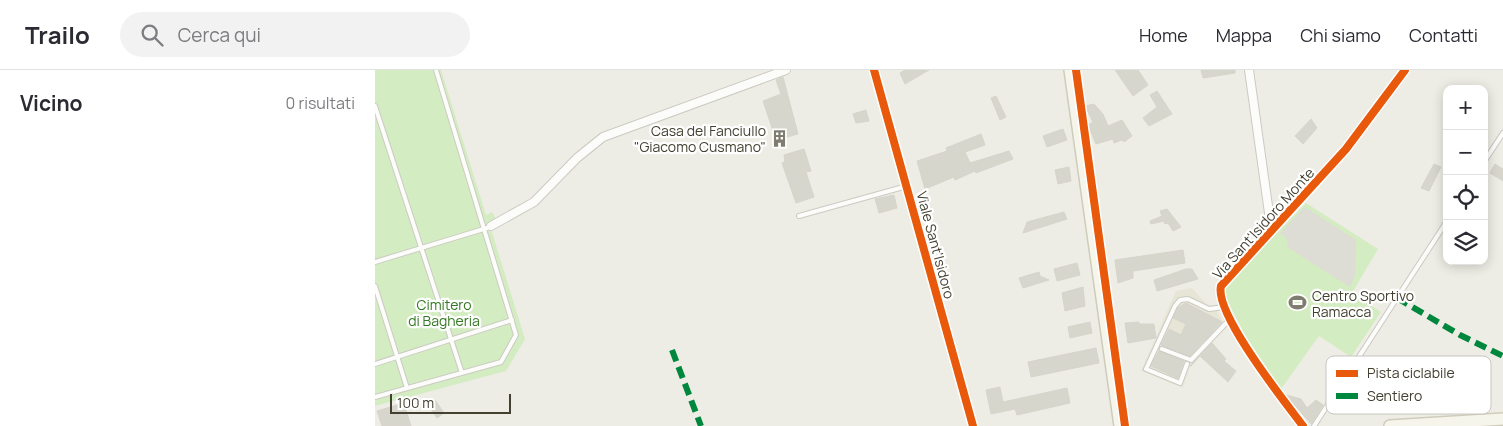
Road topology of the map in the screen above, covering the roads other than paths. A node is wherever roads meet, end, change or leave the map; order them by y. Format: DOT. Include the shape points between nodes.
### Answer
graph roads {
  1 [pos="436,70"];
  2 [pos="786,70"];
  3 [pos="874,70"];
  4 [pos="1070,70"];
  5 [pos="1249,70"];
  6 [pos="1405,70"];
  7 [pos="375,106"];
  8 [pos="1503,133"];
  9 [pos="1488,156"];
  10 [pos="907,186"];
  11 [pos="799,216"];
  12 [pos="1277,224"];
  13 [pos="488,227"];
  14 [pos="1443,227"];
  15 [pos="420,248"];
  16 [pos="375,262"];
  17 [pos="375,286"];
  18 [pos="1225,307"];
  19 [pos="1231,319"];
  20 [pos="512,320"];
  21 [pos="451,340"];
  22 [pos="1162,350"];
  23 [pos="1359,356"];
  24 [pos="397,357"];
  25 [pos="375,364"];
  26 [pos="1186,365"];
  27 [pos="462,373"];
  28 [pos="407,388"];
  29 [pos="375,397"];
  30 [pos="1326,408"];
  31 [pos="1503,419"];
  32 [pos="973,426"];
  33 [pos="1120,426"];
  34 [pos="1303,426"];
  35 [pos="1314,426"];
  36 [pos="1390,426"];
  1 -- 13 [label="lane"];
  2 -- 13 [label="street" via="603,137 577,158 534,202"];
  3 -- 10 [label="street, Viale Sant'Isidoro"];
  4 -- 33 [label="street"];
  5 -- 12 [label="street" via="1269,213"];
  6 -- 12 [label="street, Via Sant'Isidoro Monte" via="1346,149"];
  7 -- 15 [label="lane"];
  8 -- 9 [label="lane"];
  10 -- 11 [label="lane"];
  10 -- 32 [label="street, Viale Sant'Isidoro"];
  12 -- 18 [label="street, Via Sant'Isidoro Monte" via="1221,286 1220,298"];
  13 -- 15 [label="lane"];
  13 -- 20 [label="lane"];
  14 -- 23 [label="lane"];
  15 -- 16 [label="lane"];
  15 -- 21 [label="lane"];
  17 -- 24 [label="lane"];
  18 -- 19 [label="street, Via Sant'Isidoro Monte"];
  18 -- 26 [label="lane" via="1209,309 1188,299 1180,300 1175,306 1146,369 1180,382"];
  19 -- 22 [label="lane" via="1191,360"];
  19 -- 34 [label="street, Via Sant'Isidoro Monte" via="1253,359"];
  20 -- 21 [label="lane"];
  20 -- 27 [label="lane" via="516,335 501,362"];
  21 -- 24 [label="lane"];
  21 -- 27 [label="lane"];
  24 -- 25 [label="lane"];
  24 -- 28 [label="lane"];
  27 -- 28 [label="lane"];
  28 -- 29 [label="lane"];
  30 -- 35 [label="lane"];
  31 -- 36 [label="street"];
}
